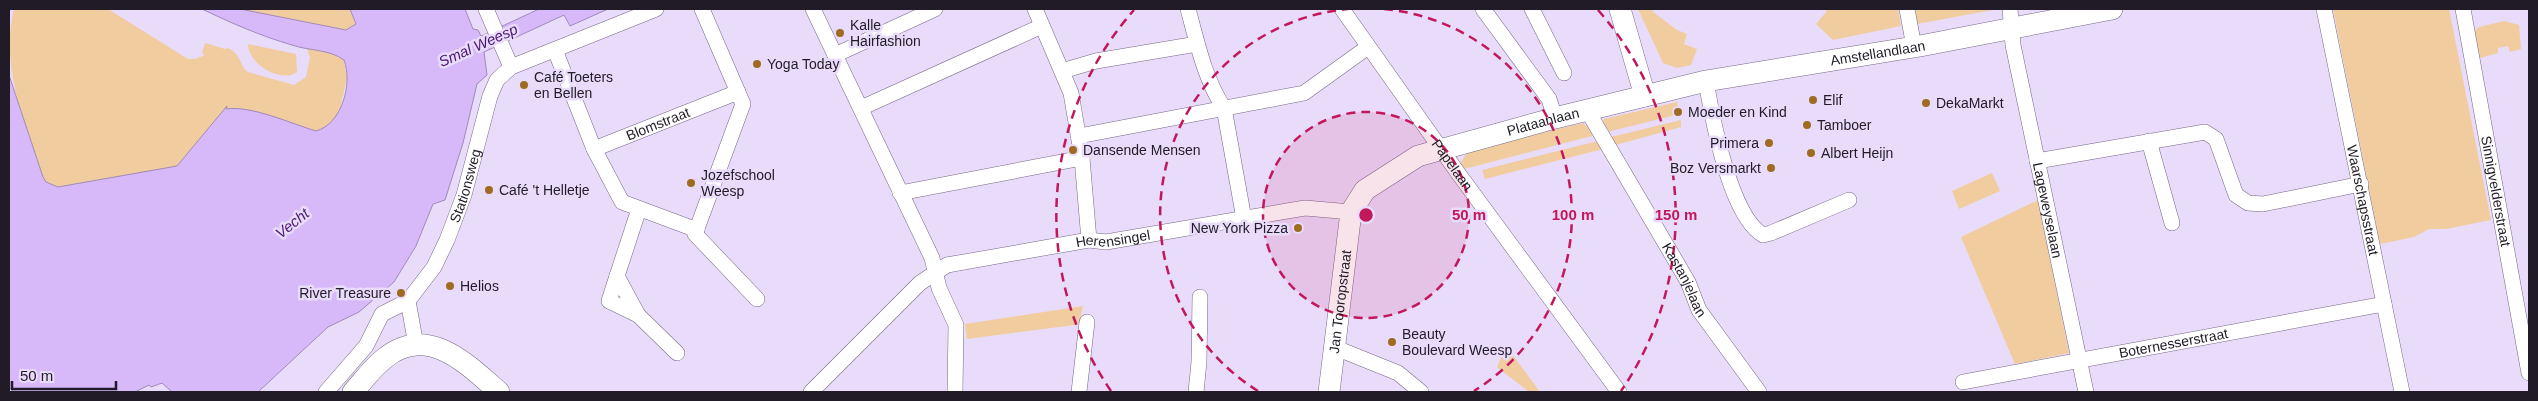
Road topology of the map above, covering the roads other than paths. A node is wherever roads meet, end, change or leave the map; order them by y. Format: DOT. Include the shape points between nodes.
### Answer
graph roads {
  1 [pos="486,9"];
  2 [pos="656,9"];
  3 [pos="702,9"];
  4 [pos="813,9"];
  5 [pos="935,9"];
  6 [pos="1035,9"];
  7 [pos="1188,9"];
  8 [pos="1342,9"];
  9 [pos="1483,9"];
  10 [pos="1532,9"];
  11 [pos="1620,9"];
  12 [pos="1907,9"];
  13 [pos="2112,9"];
  14 [pos="2324,9"];
  15 [pos="2462,9"];
  16 [pos="2012,18"];
  17 [pos="1042,26"];
  18 [pos="1197,44"];
  19 [pos="1368,47"];
  20 [pos="1914,47"];
  21 [pos="555,50"];
  22 [pos="835,55"];
  23 [pos="511,67"];
  24 [pos="1062,71"];
  25 [pos="1564,73"];
  26 [pos="1706,81"];
  27 [pos="738,92"];
  28 [pos="1645,96"];
  29 [pos="862,108"];
  30 [pos="1224,108"];
  31 [pos="1587,110"];
  32 [pos="1555,118"];
  33 [pos="1079,136"];
  34 [pos="2149,141"];
  35 [pos="594,149"];
  36 [pos="1442,149"];
  37 [pos="1082,158"];
  38 [pos="2037,161"];
  39 [pos="2361,184"];
  40 [pos="900,193"];
  41 [pos="1849,200"];
  42 [pos="640,209"];
  43 [pos="1350,212"];
  44 [pos="1244,219"];
  45 [pos="2172,223"];
  46 [pos="697,230"];
  47 [pos="1089,240"];
  48 [pos="935,272"];
  49 [pos="1200,297"];
  50 [pos="757,299"];
  51 [pos="408,301"];
  52 [pos="2384,304"];
  53 [pos="1087,322"];
  54 [pos="416,345"];
  55 [pos="1336,348"];
  56 [pos="677,353"];
  57 [pos="2080,360"];
  58 [pos="2529,373"];
  59 [pos="1964,382"];
  60 [pos="326,392"];
  61 [pos="353,392"];
  62 [pos="499,392"];
  63 [pos="811,392"];
  64 [pos="955,392"];
  65 [pos="1079,392"];
  66 [pos="1196,392"];
  67 [pos="1329,392"];
  68 [pos="1421,392"];
  69 [pos="1619,392"];
  70 [pos="1758,392"];
  71 [pos="2086,392"];
  72 [pos="2402,392"];
  1 -- 23 [label="street"];
  2 -- 21 [label="street"];
  3 -- 27 [label="street"];
  4 -- 22 [label="street"];
  5 -- 22 [label="street"];
  6 -- 17 [label="street"];
  7 -- 18 [label="street"];
  8 -- 19 [label="street, Papelaan"];
  9 -- 32 [label="street" via="1549,99"];
  10 -- 25 [label="street"];
  11 -- 28 [label="main road"];
  12 -- 20 [label="street"];
  13 -- 16 [label="main road, Amstellandlaan"];
  14 -- 39 [label="street, Waarschapsstraat"];
  15 -- 58 [label="street, Sinnigvelderstraat"];
  16 -- 20 [label="main road, Amstellandlaan"];
  16 -- 38 [label="street, Lageweyselaan" via="2013,45"];
  17 -- 24 [label="street"];
  17 -- 29 [label="street"];
  18 -- 24 [label="street" via="1096,61"];
  18 -- 30 [label="street"];
  19 -- 30 [label="street" via="1304,92"];
  19 -- 36 [label="street, Papelaan"];
  20 -- 26 [label="main road, Amstellandlaan"];
  21 -- 23 [label="street"];
  21 -- 35 [label="street"];
  22 -- 29 [label="street"];
  23 -- 51 [label="street, Stationsweg" via="497,80 490,96 464,195 448,240 434,267"];
  24 -- 33 [label="street" via="1071,93"];
  26 -- 28 [label="main road, Amstellandlaan"];
  26 -- 41 [label="street" via="1727,172 1742,210 1758,232 1763,235 1771,233"];
  27 -- 35 [label="street, Blomstraat"];
  27 -- 46 [label="street" via="743,104"];
  28 -- 31 [label="main road, Plataanlaan"];
  29 -- 40 [label="street"];
  30 -- 33 [label="street"];
  30 -- 44 [label="street"];
  31 -- 32 [label="main road, Plataanlaan"];
  31 -- 70 [label="street, Kastanjelaan" via="1688,282 1699,310"];
  32 -- 36 [label="main road, Plataanlaan"];
  33 -- 37 [label="street"];
  34 -- 38 [label="street"];
  34 -- 39 [label="street" via="2198,132 2211,134 2216,139 2236,195 2255,205"];
  34 -- 45 [label="street"];
  35 -- 42 [label="street" via="622,202"];
  36 -- 43 [label="main road" via="1418,156 1365,190"];
  36 -- 69 [label="street, Papelaan"];
  37 -- 40 [label="street"];
  37 -- 47 [label="street"];
  38 -- 57 [label="street, Lageweyselaan"];
  39 -- 52 [label="street, Waarschapsstraat"];
  40 -- 48 [label="street" via="932,258"];
  42 -- 46 [label="street"];
  42 -- 56 [label="street" via="617,276 638,314"];
  43 -- 44 [label="street, Herensingel" via="1305,208"];
  43 -- 55 [label="main road, Jan Tooropstraat"];
  44 -- 47 [label="street, Herensingel" via="1106,242"];
  46 -- 50 [label="street" via="695,234"];
  47 -- 48 [label="street, Herensingel" via="946,265"];
  48 -- 63 [label="street, Herensingel" via="920,283"];
  48 -- 64 [label="street" via="956,325"];
  49 -- 66 [label="street"];
  51 -- 54 [label="street"];
  51 -- 60 [label="street, Stationsweg" via="382,314 366,346"];
  52 -- 57 [label="street, Boternesserstraat"];
  52 -- 72 [label="street, Waarschapsstraat"];
  53 -- 65 [label="street"];
  54 -- 61 [label="main road" via="385,358"];
  54 -- 62 [label="main road" via="433,346 460,358"];
  55 -- 67 [label="main road, Jan Tooropstraat"];
  55 -- 68 [label="street" via="1398,373"];
  57 -- 59 [label="street, Boternesserstraat"];
  57 -- 71 [label="street, Lageweyselaan"];
}
